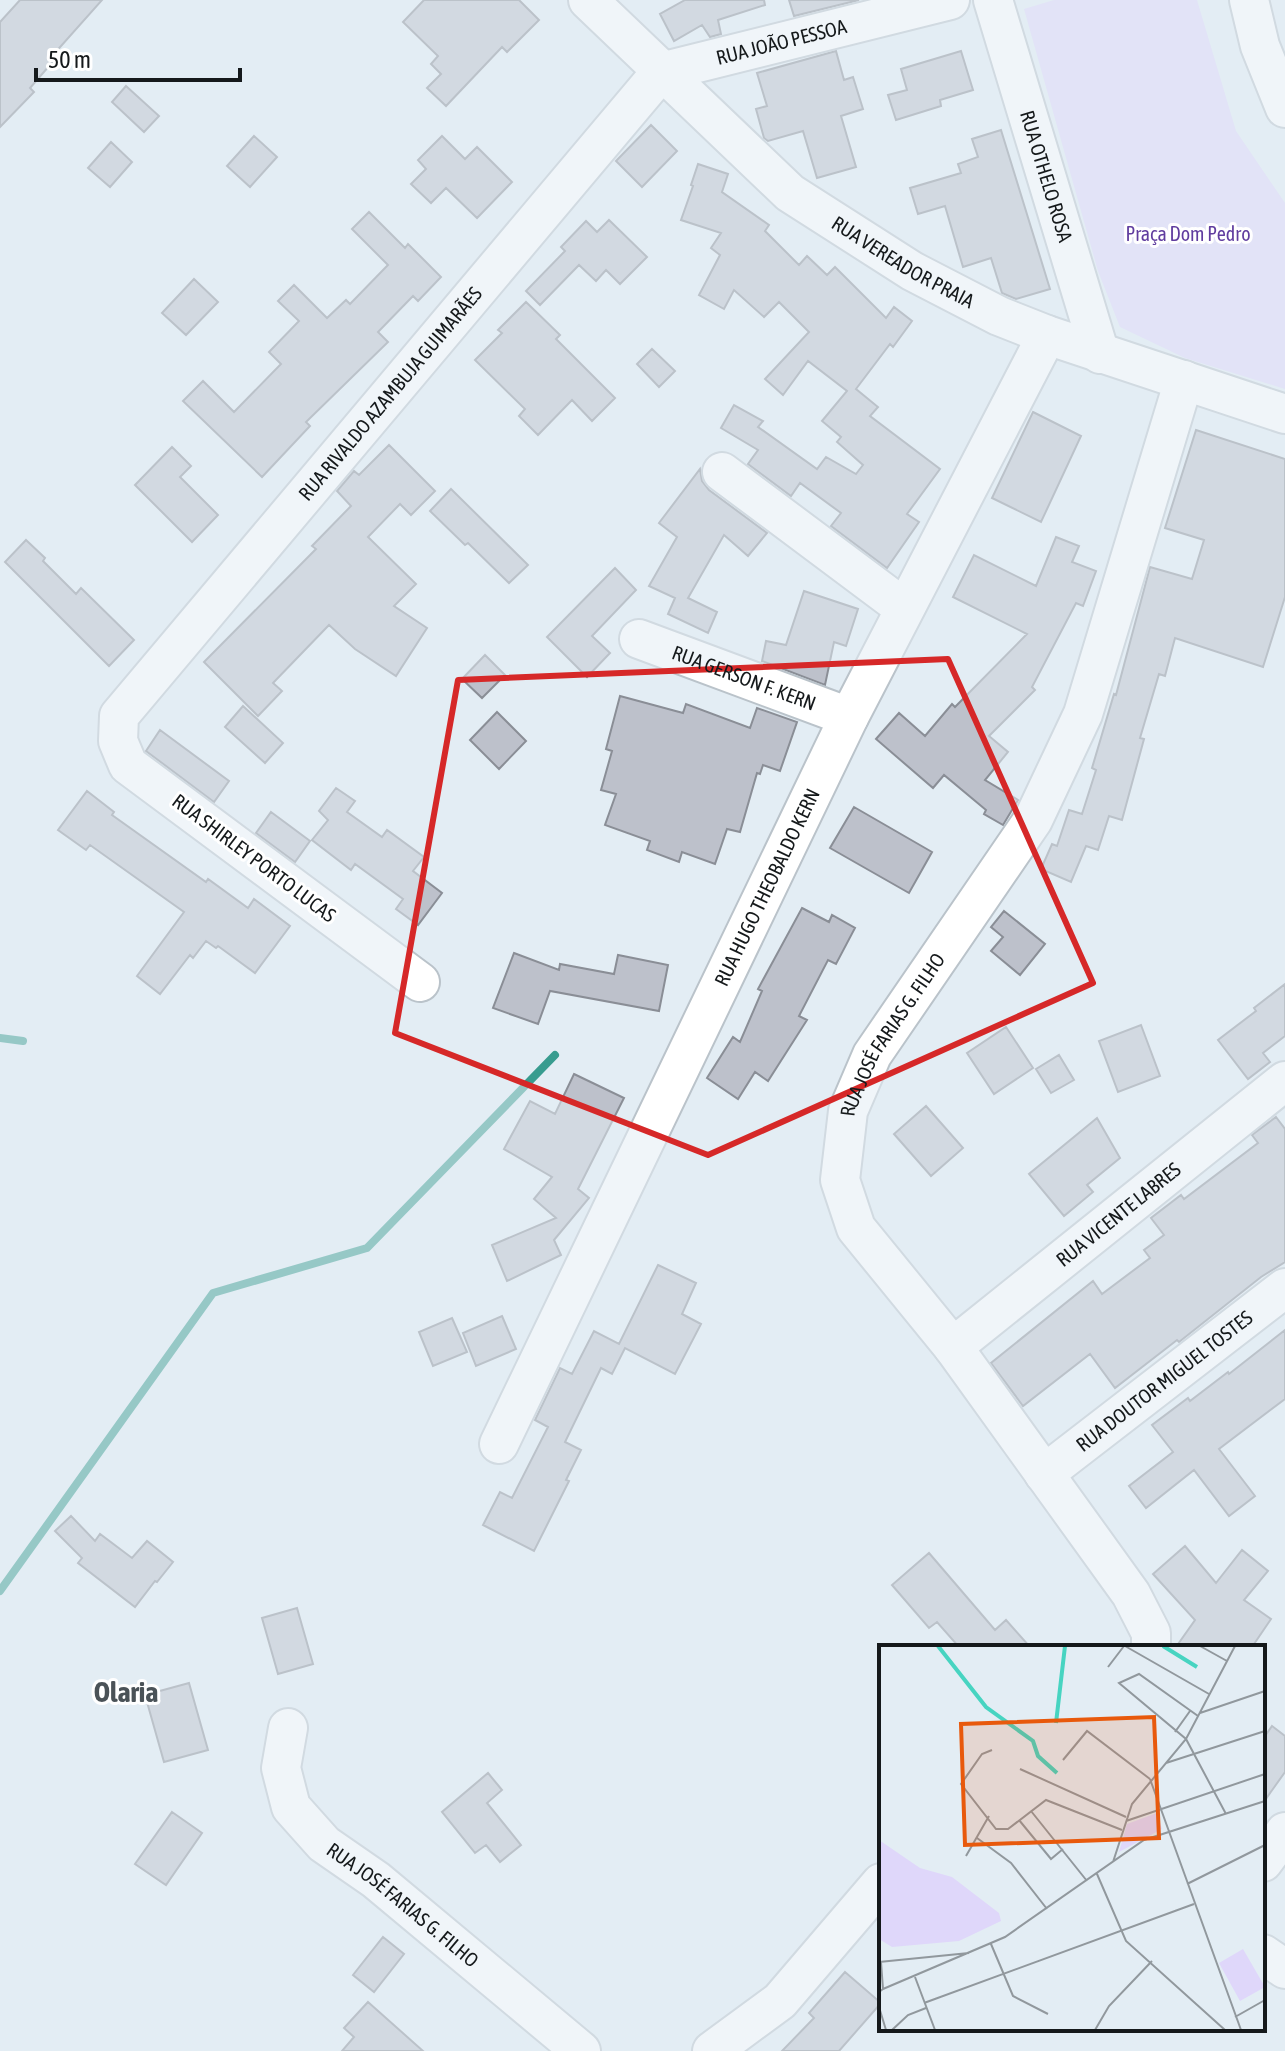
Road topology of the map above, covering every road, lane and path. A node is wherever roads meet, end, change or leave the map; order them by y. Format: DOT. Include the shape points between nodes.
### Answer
graph roads {
  1 [pos="588,0"];
  2 [pos="950,0"];
  3 [pos="993,0"];
  4 [pos="1249,0"];
  5 [pos="661,72"];
  6 [pos="1285,108"];
  7 [pos="1047,335"];
  8 [pos="1100,354"];
  9 [pos="1184,380"];
  10 [pos="1285,414"];
  11 [pos="722,472"];
  12 [pos="904,608"];
  13 [pos="639,639"];
  14 [pos="119,716"];
  15 [pos="849,717"];
  16 [pos="420,982"];
  17 [pos="1285,1081"];
  18 [pos="1285,1288"];
  19 [pos="953,1347"];
  20 [pos="499,1444"];
  21 [pos="1044,1474"];
  22 [pos="1151,1645"];
  23 [pos="288,1728"];
  24 [pos="1285,1832"];
  25 [pos="1265,1859"];
  26 [pos="879,1885"];
  27 [pos="1265,1955"];
  28 [pos="1285,1969"];
  29 [pos="581,2051"];
  30 [pos="712,2051"];
  1 -- 5 [label="street, RUA VEREADOR PRAIA"];
  2 -- 5 [label="street, RUA JOÃO PESSOA"];
  3 -- 8 [label="street, RUA OTHELO ROSA"];
  4 -- 6 [label="street" via="1260,46"];
  5 -- 7 [label="street, RUA VEREADOR PRAIA" via="790,193 912,271"];
  5 -- 14 [label="street, RUA RIVALDO AZAMBUJA GUIMARÃES"];
  7 -- 8 [label="street, RUA VEREADOR PRAIA"];
  7 -- 12 [label="street, RUA HUGO THEOBALDO KERN"];
  8 -- 9 [label="street, RUA VEREADOR PRAIA"];
  9 -- 10 [label="street, RUA VEREADOR PRAIA"];
  9 -- 19 [label="street, RUA JOSÉ FARIAS G. FILHO" via="1083,714 1033,820 872,1055 848,1111 840,1180 856,1228"];
  11 -- 12 [label="street"];
  12 -- 15 [label="street, RUA HUGO THEOBALDO KERN"];
  13 -- 15 [label="street, RUA GERSON F. KERN"];
  14 -- 16 [label="street, RUA SHIRLEY PORTO LUCAS" via="118,741 128,765"];
  15 -- 20 [label="street, RUA HUGO THEOBALDO KERN"];
  17 -- 19 [label="street, RUA VICENTE LABRES"];
  18 -- 21 [label="street, RUA DOUTOR MIGUEL TOSTES"];
  19 -- 21 [label="street, RUA JOSÉ FARIAS G. FILHO"];
  21 -- 22 [label="street, RUA JOSÉ FARIAS G. FILHO" via="1131,1594 1151,1633"];
  23 -- 29 [label="street, RUA JOSÉ FARIAS G. FILHO" via="281,1768 291,1807 324,1844 376,1880"];
  24 -- 25 [label="street"];
  26 -- 30 [label="street" via="780,2001"];
  27 -- 28 [label="street"];
}
